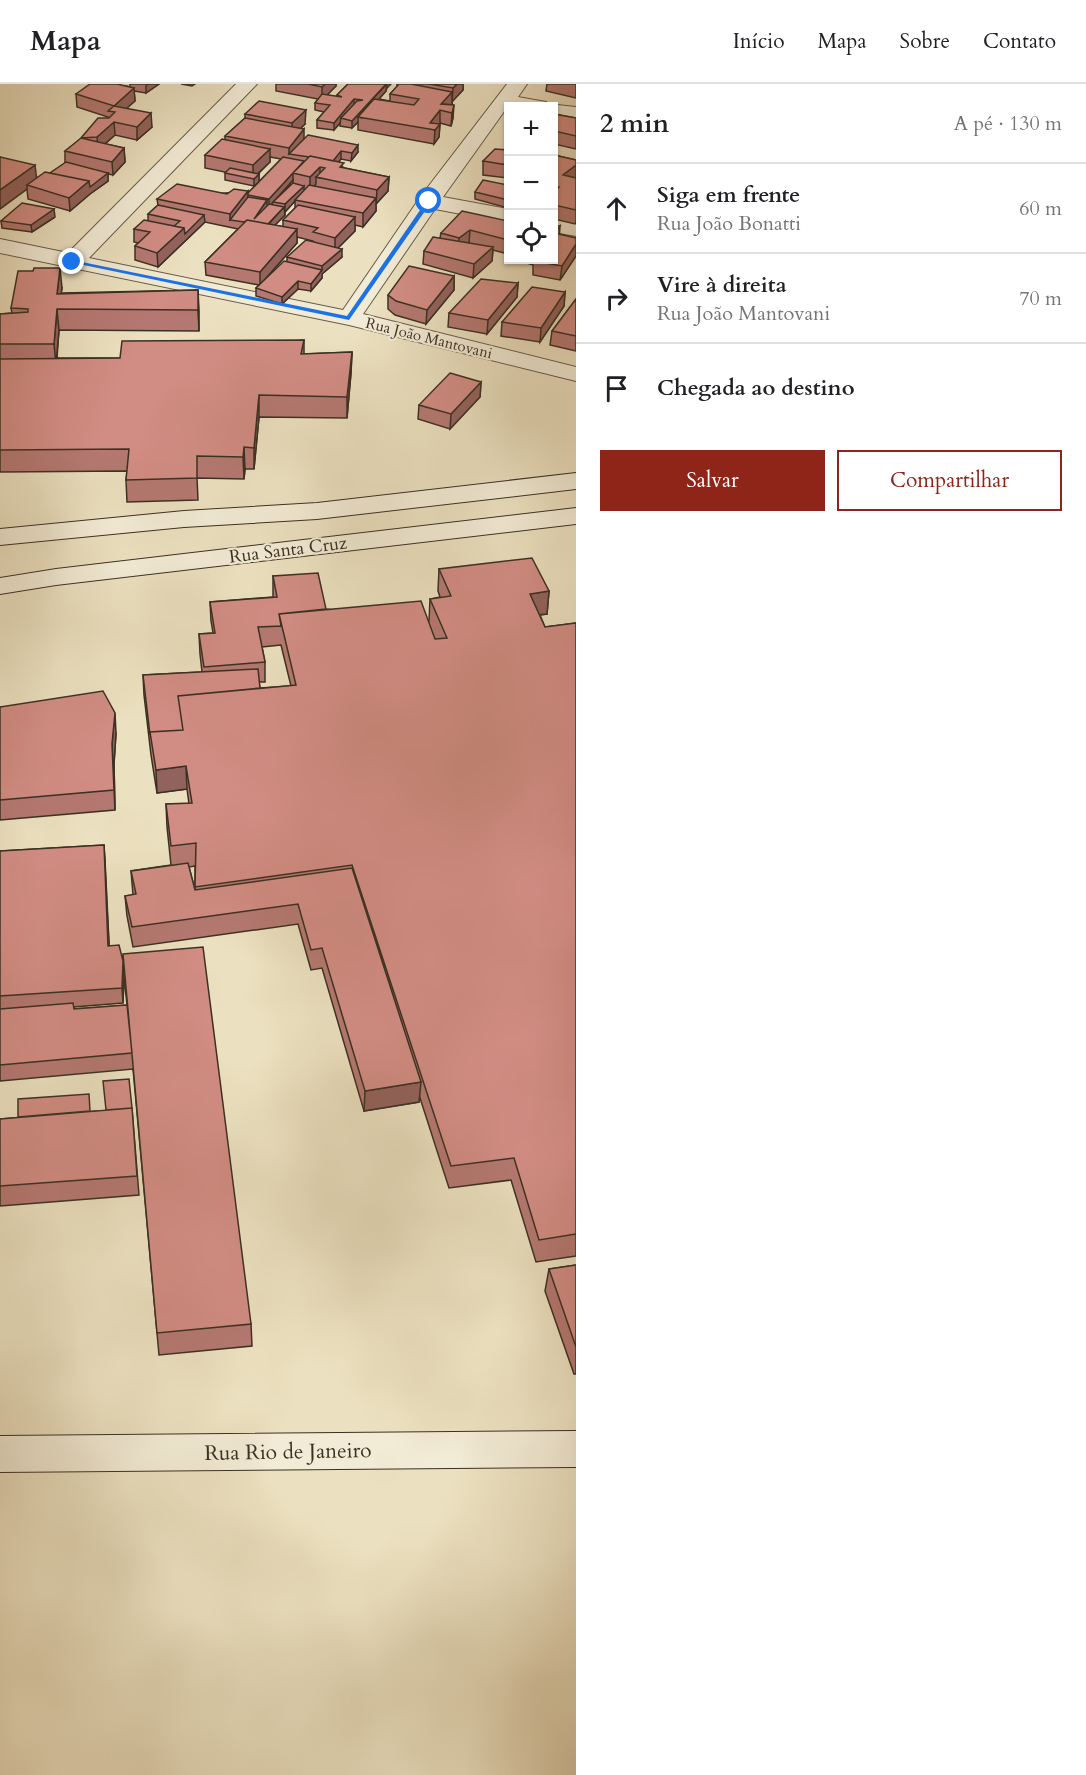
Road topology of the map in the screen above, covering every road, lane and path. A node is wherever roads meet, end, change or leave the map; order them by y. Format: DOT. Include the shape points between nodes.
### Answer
graph roads {
  1 [pos="247,84"];
  2 [pos="511,92"];
  3 [pos="531,102"];
  4 [pos="558,110"];
  5 [pos="576,113"];
  6 [pos="429,201"];
  7 [pos="504,215"];
  8 [pos="558,226"];
  9 [pos="576,229"];
  10 [pos="0,246"];
  11 [pos="72,262"];
  12 [pos="349,318"];
  13 [pos="576,375"];
  14 [pos="576,481"];
  15 [pos="539,485"];
  16 [pos="566,517"];
  17 [pos="0,537"];
  18 [pos="0,586"];
  19 [pos="576,1449"];
  20 [pos="0,1454"];
  1 -- 11 [label="street"];
  2 -- 3 [label="street"];
  2 -- 6 [label="street"];
  4 -- 5 [label="street"];
  6 -- 7 [label="street"];
  6 -- 12 [label="street"];
  8 -- 9 [label="street"];
  10 -- 11 [label="street, Rua João Mantovani"];
  11 -- 12 [label="street, Rua João Mantovani"];
  12 -- 13 [label="street, Rua João Mantovani"];
  14 -- 15 [label="street, Rua Santa Cruz"];
  15 -- 16 [label="street"];
  15 -- 17 [label="street, Rua Santa Cruz" via="317,511"];
  16 -- 18 [label="street, Rua Santa Cruz"];
  19 -- 20 [label="street, Rua Rio de Janeiro"];
}
